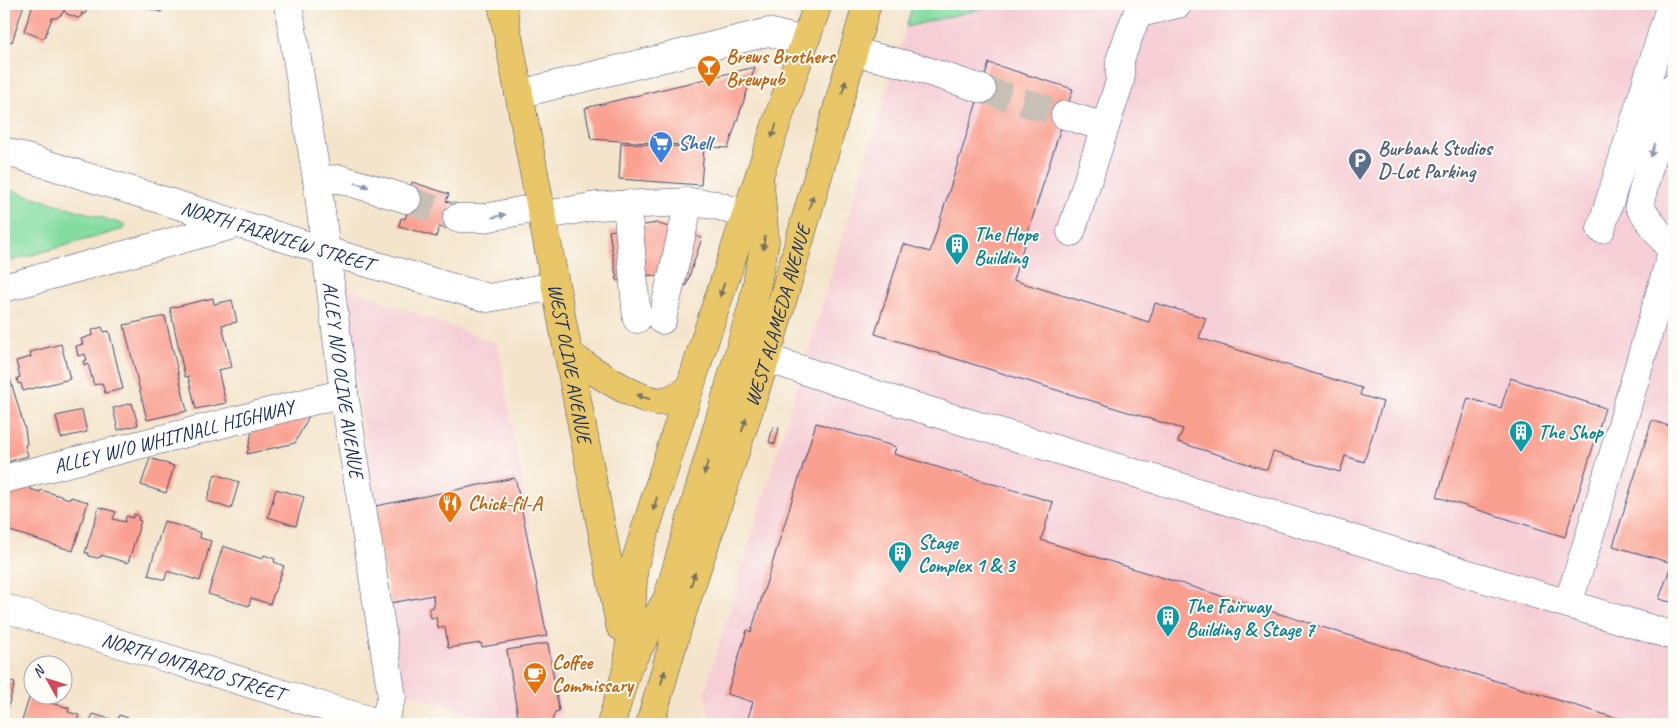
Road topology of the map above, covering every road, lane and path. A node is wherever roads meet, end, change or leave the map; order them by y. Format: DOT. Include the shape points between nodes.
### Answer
graph roads {
  1 [pos="288,4"];
  2 [pos="502,4"];
  3 [pos="818,4"];
  4 [pos="867,4"];
  5 [pos="1178,4"];
  6 [pos="1671,4"];
  7 [pos="805,41"];
  8 [pos="854,52"];
  9 [pos="1674,87"];
  10 [pos="982,89"];
  11 [pos="519,94"];
  12 [pos="1065,114"];
  13 [pos="1105,127"];
  14 [pos="4,151"];
  15 [pos="759,177"];
  16 [pos="317,180"];
  17 [pos="407,199"];
  18 [pos="689,202"];
  19 [pos="627,204"];
  20 [pos="541,211"];
  21 [pos="746,215"];
  22 [pos="457,218"];
  23 [pos="237,224"];
  24 [pos="1601,229"];
  25 [pos="1071,232"];
  26 [pos="1674,249"];
  27 [pos="326,251"];
  28 [pos="555,286"];
  29 [pos="4,288"];
  30 [pos="568,354"];
  31 [pos="766,358"];
  32 [pos="689,390"];
  33 [pos="344,393"];
  34 [pos="4,479"];
  35 [pos="1568,604"];
  36 [pos="4,608"];
  37 [pos="678,626"];
  38 [pos="1674,636"];
  39 [pos="628,666"];
  40 [pos="382,724"];
  41 [pos="611,724"];
  42 [pos="637,724"];
  43 [pos="650,724"];
  1 -- 16 [label="street, ALLEY N/O OLIVE AVENUE"];
  2 -- 11 [label="main road, WEST OLIVE AVENUE"];
  3 -- 7 [label="main road, WEST ALAMEDA AVENUE"];
  4 -- 8 [label="main road, WEST ALAMEDA AVENUE"];
  5 -- 13 [label="street" via="1137,14 1120,60 1120,81"];
  6 -- 24 [label="street"];
  7 -- 11 [label="street" via="768,32"];
  7 -- 15 [label="main road, WEST ALAMEDA AVENUE, one-way"];
  8 -- 10 [label="street" via="912,66"];
  31 -- 8 [label="main road, WEST ALAMEDA AVENUE, one-way"];
  9 -- 26 [label="street, one-way" via="1639,206"];
  11 -- 20 [label="main road, WEST OLIVE AVENUE"];
  12 -- 13 [label="street"];
  13 -- 25 [label="street"];
  14 -- 23 [label="street, NORTH FAIRVIEW STREET"];
  15 -- 21 [label="main road, WEST ALAMEDA AVENUE"];
  15 -- 39 [label="main road, WEST ALAMEDA AVENUE, one-way" via="765,242 753,304 671,588"];
  16 -- 17 [label="street, one-way" via="340,179"];
  16 -- 27 [label="street, ALLEY N/O OLIVE AVENUE"];
  18 -- 19 [label="street"];
  18 -- 19 [label="street" via="650,319"];
  18 -- 21 [label="street" via="716,205"];
  19 -- 20 [label="street"];
  22 -- 20 [label="street, one-way"];
  20 -- 28 [label="main road, WEST OLIVE AVENUE"];
  21 -- 32 [label="main road, WEST ALAMEDA AVENUE, one-way"];
  23 -- 27 [label="street, NORTH FAIRVIEW STREET"];
  23 -- 29 [label="street"];
  26 -- 35 [label="street"];
  27 -- 28 [label="street, NORTH FAIRVIEW STREET" via="488,298"];
  27 -- 33 [label="street, ALLEY N/O OLIVE AVENUE"];
  28 -- 30 [label="main road, WEST OLIVE AVENUE"];
  32 -- 30 [label="main road, one-way" via="662,401 642,398"];
  30 -- 39 [label="main road, WEST OLIVE AVENUE"];
  31 -- 35 [label="street" via="893,400"];
  37 -- 31 [label="main road, WEST ALAMEDA AVENUE, one-way"];
  32 -- 39 [label="main road, WEST ALAMEDA AVENUE, one-way" via="634,566"];
  33 -- 34 [label="street, ALLEY W/O WHITNALL HIGHWAY"];
  33 -- 40 [label="street, ALLEY N/O OLIVE AVENUE" via="392,696"];
  35 -- 38 [label="street"];
  36 -- 40 [label="street, NORTH ONTARIO STREET"];
  37 -- 39 [label="main road"];
  43 -- 37 [label="main road, WEST ALAMEDA AVENUE, one-way"];
  39 -- 41 [label="main road, WEST ALAMEDA AVENUE"];
  39 -- 42 [label="main road, WEST OLIVE AVENUE"];
}
